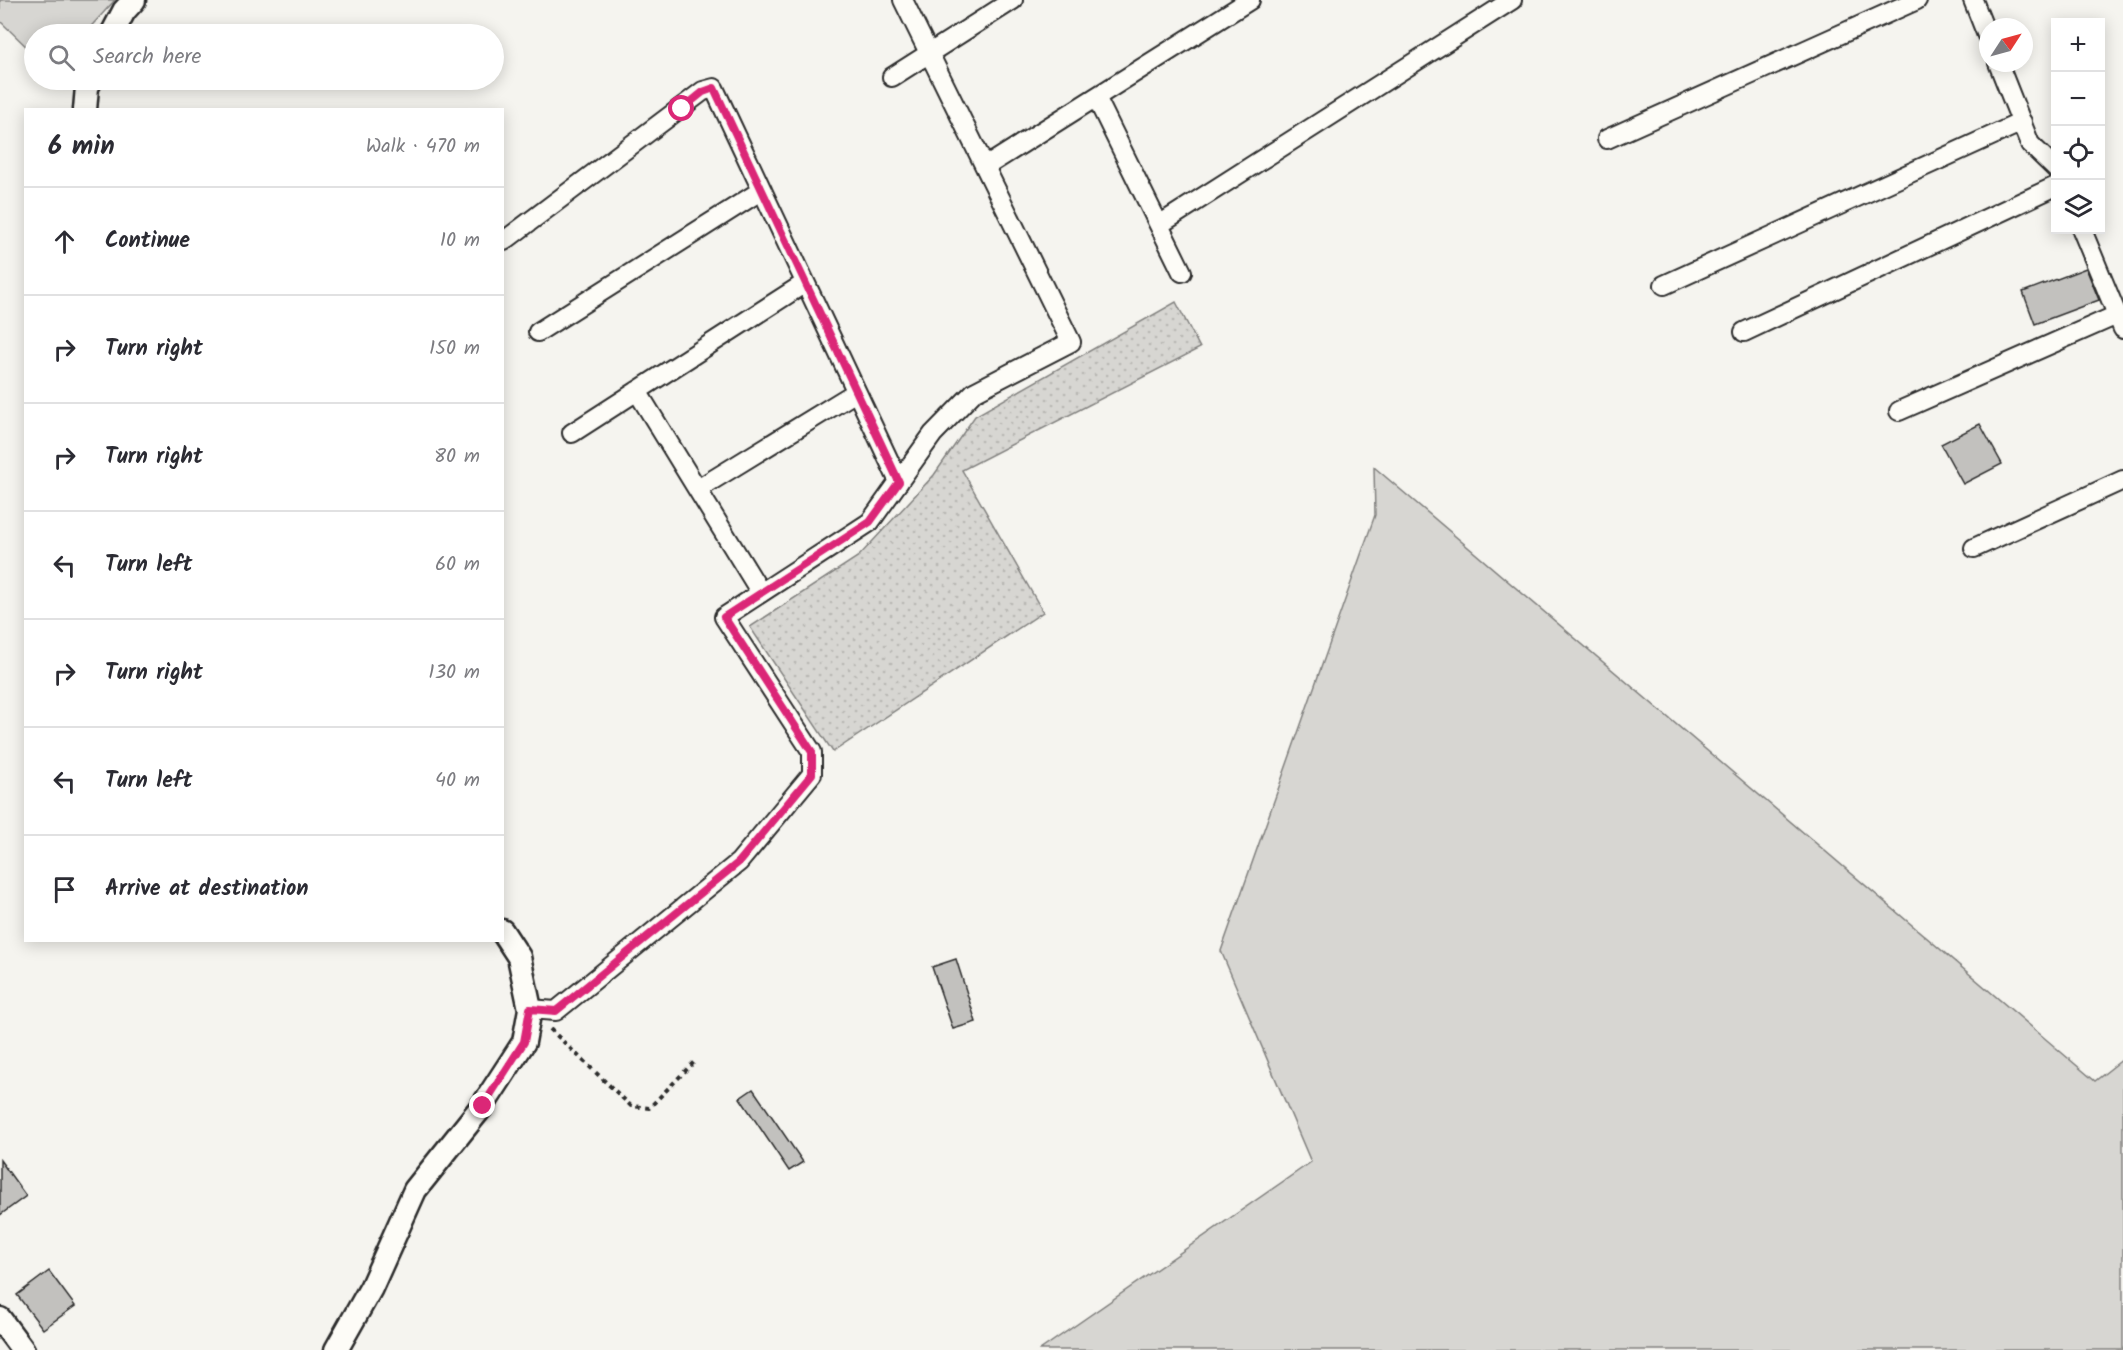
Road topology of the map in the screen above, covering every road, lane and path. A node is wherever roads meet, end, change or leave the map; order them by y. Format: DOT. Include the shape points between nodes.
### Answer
graph roads {
  1 [pos="134,0"];
  2 [pos="903,0"];
  3 [pos="1013,0"];
  4 [pos="1250,0"];
  5 [pos="1512,0"];
  6 [pos="1917,0"];
  7 [pos="1973,0"];
  8 [pos="1980,18"];
  9 [pos="117,24"];
  10 [pos="929,53"];
  11 [pos="2002,72"];
  12 [pos="892,77"];
  13 [pos="87,90"];
  14 [pos="1096,97"];
  15 [pos="85,108"];
  16 [pos="2022,122"];
  17 [pos="1607,139"];
  18 [pos="2051,165"];
  19 [pos="985,167"];
  20 [pos="2051,188"];
  21 [pos="762,190"];
  22 [pos="1159,225"];
  23 [pos="2084,234"];
  24 [pos="504,241"];
  25 [pos="1182,272"];
  26 [pos="805,283"];
  27 [pos="1664,285"];
  28 [pos="2120,322"];
  29 [pos="538,332"];
  30 [pos="1744,332"];
  31 [pos="638,391"];
  32 [pos="856,392"];
  33 [pos="1899,411"];
  34 [pos="572,433"];
  35 [pos="2123,480"];
  36 [pos="899,482"];
  37 [pos="698,489"];
  38 [pos="1974,548"];
  39 [pos="761,593"];
  40 [pos="504,933"];
  41 [pos="530,1009"];
  42 [pos="696,1060"];
  43 [pos="0,1319"];
  44 [pos="23,1350"];
  45 [pos="336,1350"];
  1 -- 9 [label="street"];
  2 -- 10 [label="street"];
  3 -- 10 [label="street"];
  4 -- 14 [label="street"];
  5 -- 22 [label="street"];
  6 -- 17 [label="street"];
  7 -- 8 [label="street"];
  10 -- 12 [label="street"];
  10 -- 19 [label="street"];
  11 -- 16 [label="street"];
  13 -- 15 [label="street"];
  14 -- 19 [label="street"];
  14 -- 22 [label="street"];
  16 -- 18 [label="street" via="2030,144"];
  16 -- 27 [label="street"];
  19 -- 36 [label="street" via="1071,342 974,392 933,434"];
  20 -- 30 [label="street"];
  21 -- 24 [label="street" via="714,88 703,92"];
  21 -- 26 [label="street"];
  21 -- 29 [label="street"];
  22 -- 25 [label="street"];
  23 -- 28 [label="street"];
  26 -- 31 [label="street"];
  26 -- 32 [label="street"];
  28 -- 33 [label="street"];
  31 -- 34 [label="street"];
  31 -- 37 [label="street"];
  32 -- 36 [label="street"];
  32 -- 37 [label="street"];
  35 -- 38 [label="street"];
  36 -- 39 [label="street" via="870,522"];
  37 -- 39 [label="street"];
  39 -- 41 [label="street" via="724,617 812,752 812,774 739,862 556,1011"];
  40 -- 41 [label="street" via="519,957"];
  41 -- 42 [label="path" via="631,1106 649,1108"];
  41 -- 45 [label="street" via="524,1042 483,1106 415,1190 371,1288"];
  43 -- 44 [label="street"];
}
